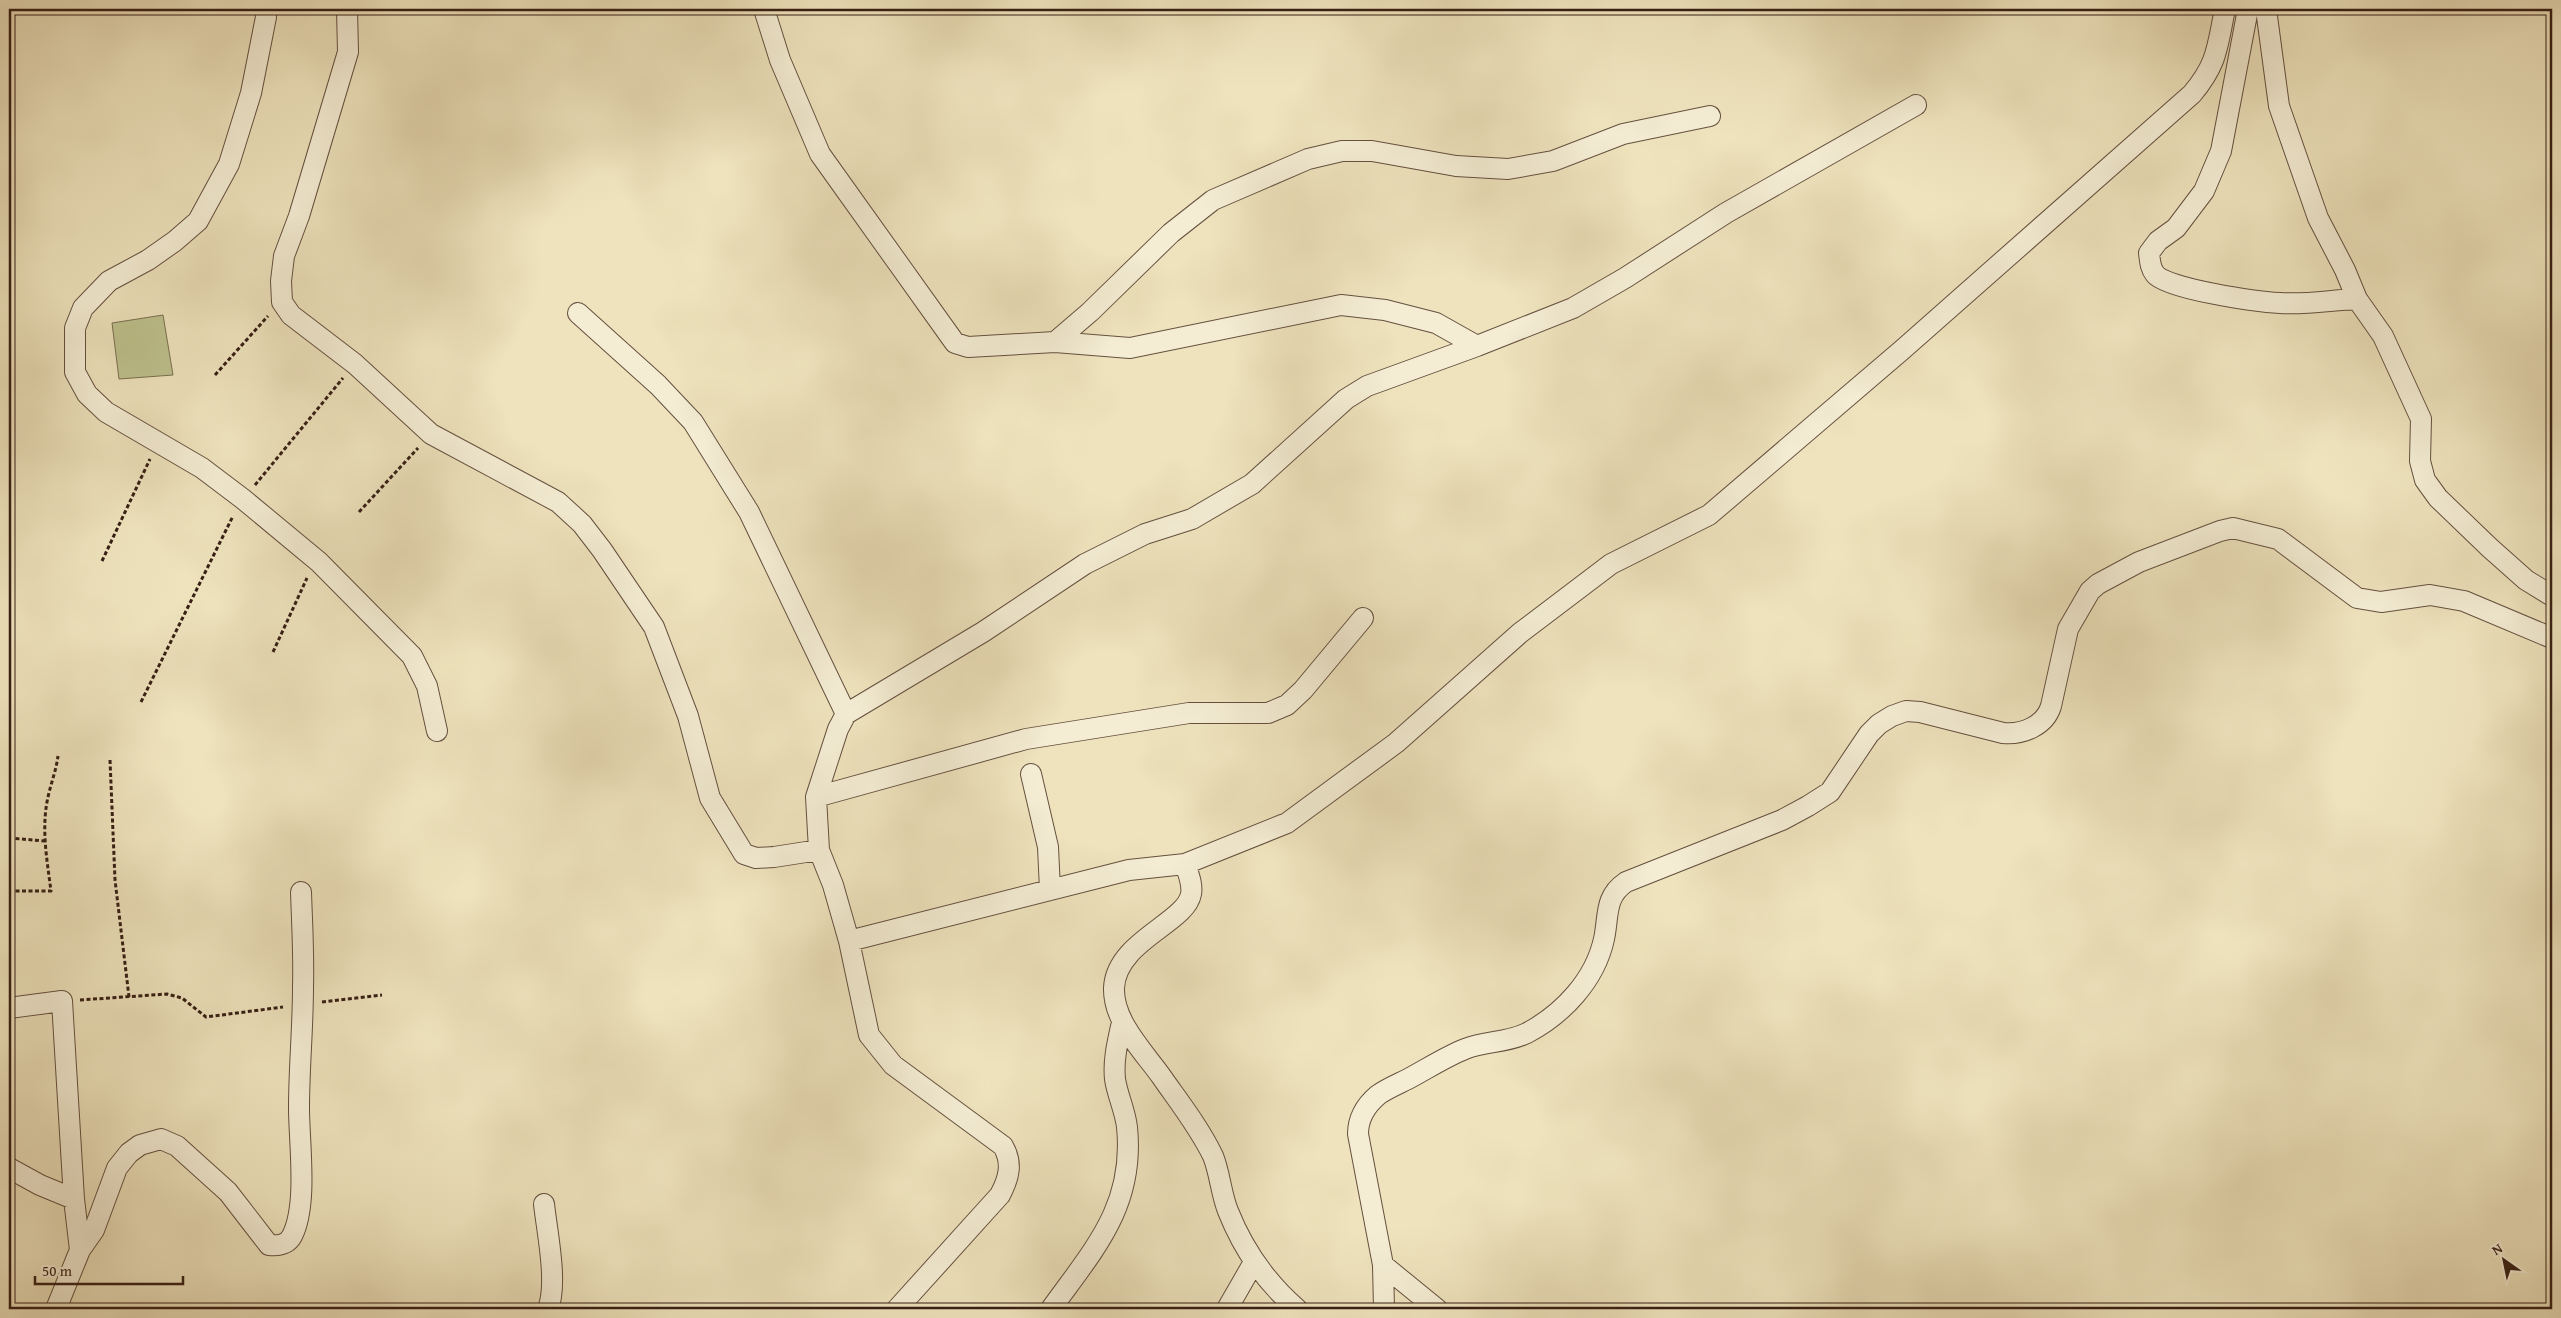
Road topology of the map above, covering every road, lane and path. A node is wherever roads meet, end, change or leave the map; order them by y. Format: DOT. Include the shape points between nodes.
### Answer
graph roads {
  1 [pos="265,9"];
  2 [pos="347,9"];
  3 [pos="764,9"];
  4 [pos="2225,9"];
  5 [pos="2248,9"];
  6 [pos="2266,9"];
  7 [pos="1916,105"];
  8 [pos="1710,116"];
  9 [pos="2357,299"];
  10 [pos="282,302"];
  11 [pos="578,313"];
  12 [pos="1055,342"];
  13 [pos="1477,346"];
  14 [pos="355,364"];
  15 [pos="215,375"];
  16 [pos="431,434"];
  17 [pos="158,443"];
  18 [pos="243,499"];
  19 [pos="358,512"];
  20 [pos="102,561"];
  21 [pos="319,562"];
  22 [pos="2552,596"];
  23 [pos="1363,618"];
  24 [pos="2552,638"];
  25 [pos="273,652"];
  26 [pos="141,702"];
  27 [pos="846,714"];
  28 [pos="437,731"];
  29 [pos="58,756"];
  30 [pos="110,760"];
  31 [pos="1031,774"];
  32 [pos="816,797"];
  33 [pos="9,838"];
  34 [pos="45,840"];
  35 [pos="819,850"];
  36 [pos="1185,864"];
  37 [pos="1050,890"];
  38 [pos="9,892"];
  39 [pos="300,892"];
  40 [pos="849,941"];
  41 [pos="382,995"];
  42 [pos="129,997"];
  43 [pos="62,1001"];
  44 [pos="303,1005"];
  45 [pos="9,1008"];
  46 [pos="1122,1022"];
  47 [pos="9,1168"];
  48 [pos="74,1199"];
  49 [pos="544,1204"];
  50 [pos="80,1250"];
  51 [pos="1254,1262"];
  52 [pos="1383,1265"];
  53 [pos="57,1308"];
  54 [pos="548,1309"];
  55 [pos="897,1309"];
  56 [pos="1052,1309"];
  57 [pos="1227,1309"];
  58 [pos="1297,1309"];
  59 [pos="1384,1309"];
  60 [pos="1437,1309"];
  1 -- 17 [label="street" via="251,93 229,164 198,221 148,260 108,281 83,308 75,328 75,372 87,394 106,412"];
  2 -- 10 [label="street" via="348,52 284,256 280,281"];
  3 -- 12 [label="street" via="780,60 820,154 955,343 968,347"];
  4 -- 36 [label="street" via="2215,60 2206,78 2192,94 1709,515 1611,564 1520,633 1396,743 1287,823"];
  5 -- 9 [label="street" via="2221,151 2204,191 2176,228 2158,241 2149,253 2150,265 2166,283 2237,297 2282,303"];
  6 -- 9 [label="street" via="2279,106 2318,218"];
  7 -- 13 [label="street" via="1726,213 1573,308"];
  8 -- 12 [label="street" via="1623,134 1554,161 1508,169 1456,166 1372,151 1342,151 1308,160 1213,200 1172,232"];
  9 -- 22 [label="street" via="2383,336 2421,419 2420,461 2425,480 2438,498 2490,548 2526,580"];
  10 -- 14 [label="street" via="291,315"];
  10 -- 15 [label="path"];
  11 -- 27 [label="street" via="658,385 693,422 749,512"];
  12 -- 13 [label="street" via="1130,348 1341,306 1385,310 1436,322"];
  13 -- 27 [label="street" via="1367,386 1346,399 1252,484 1192,520 1146,534 1085,564 983,632"];
  14 -- 16 [label="street"];
  14 -- 18 [label="path"];
  16 -- 19 [label="path"];
  16 -- 35 [label="street" via="558,502 582,524 602,550 654,627 688,716 710,798 744,854 756,858"];
  17 -- 18 [label="street" via="202,468"];
  17 -- 20 [label="path"];
  18 -- 21 [label="street"];
  18 -- 26 [label="path"];
  21 -- 25 [label="path" via="308,577"];
  21 -- 28 [label="street" via="412,656 427,686"];
  23 -- 32 [label="street" via="1303,690 1287,705 1268,713 1189,713 1026,739"];
  24 -- 52 [label="street" via="2464,601 2430,595 2381,602 2357,598 2278,539 2233,528 2139,562 2098,584 2083,600 2068,628 2049,714 2042,721 2016,734 1920,712 1906,711 1892,716 1869,734 1830,792 1808,806 1782,820 1617,888 1610,899 1604,940 1592,968 1576,995 1555,1015 1504,1042 1466,1048 1378,1095 1358,1121 1358,1134"];
  27 -- 32 [label="street"];
  29 -- 34 [label="path" via="48,797"];
  30 -- 42 [label="path" via="115,880"];
  31 -- 37 [label="street" via="1048,847"];
  32 -- 35 [label="street"];
  33 -- 34 [label="path"];
  34 -- 38 [label="path" via="51,891"];
  35 -- 40 [label="street"];
  36 -- 37 [label="street" via="1129,870"];
  36 -- 46 [label="street" via="1192,888 1188,901 1129,954 1116,976 1115,998"];
  37 -- 40 [label="street"];
  39 -- 44 [label="street"];
  40 -- 55 [label="street" via="869,1035 878,1049 892,1065 1002,1146 1009,1168 1000,1195"];
  41 -- 44 [label="path"];
  42 -- 43 [label="path"];
  42 -- 44 [label="path" via="166,994 182,998 206,1017"];
  43 -- 45 [label="street"];
  43 -- 48 [label="street"];
  44 -- 50 [label="street" via="299,1108 302,1188 295,1228 287,1243 269,1245 228,1192 177,1146 161,1139 140,1145 117,1168 94,1230"];
  46 -- 51 [label="street" via="1200,1132 1213,1158 1227,1210"];
  46 -- 56 [label="street" via="1115,1054 1116,1080 1127,1128 1126,1179 1106,1233"];
  47 -- 48 [label="street"];
  48 -- 50 [label="street"];
  49 -- 54 [label="street" via="551,1284"];
  50 -- 53 [label="street"];
  51 -- 57 [label="street"];
  51 -- 58 [label="street" via="1273,1288"];
  52 -- 59 [label="street"];
  52 -- 60 [label="street"];
}
